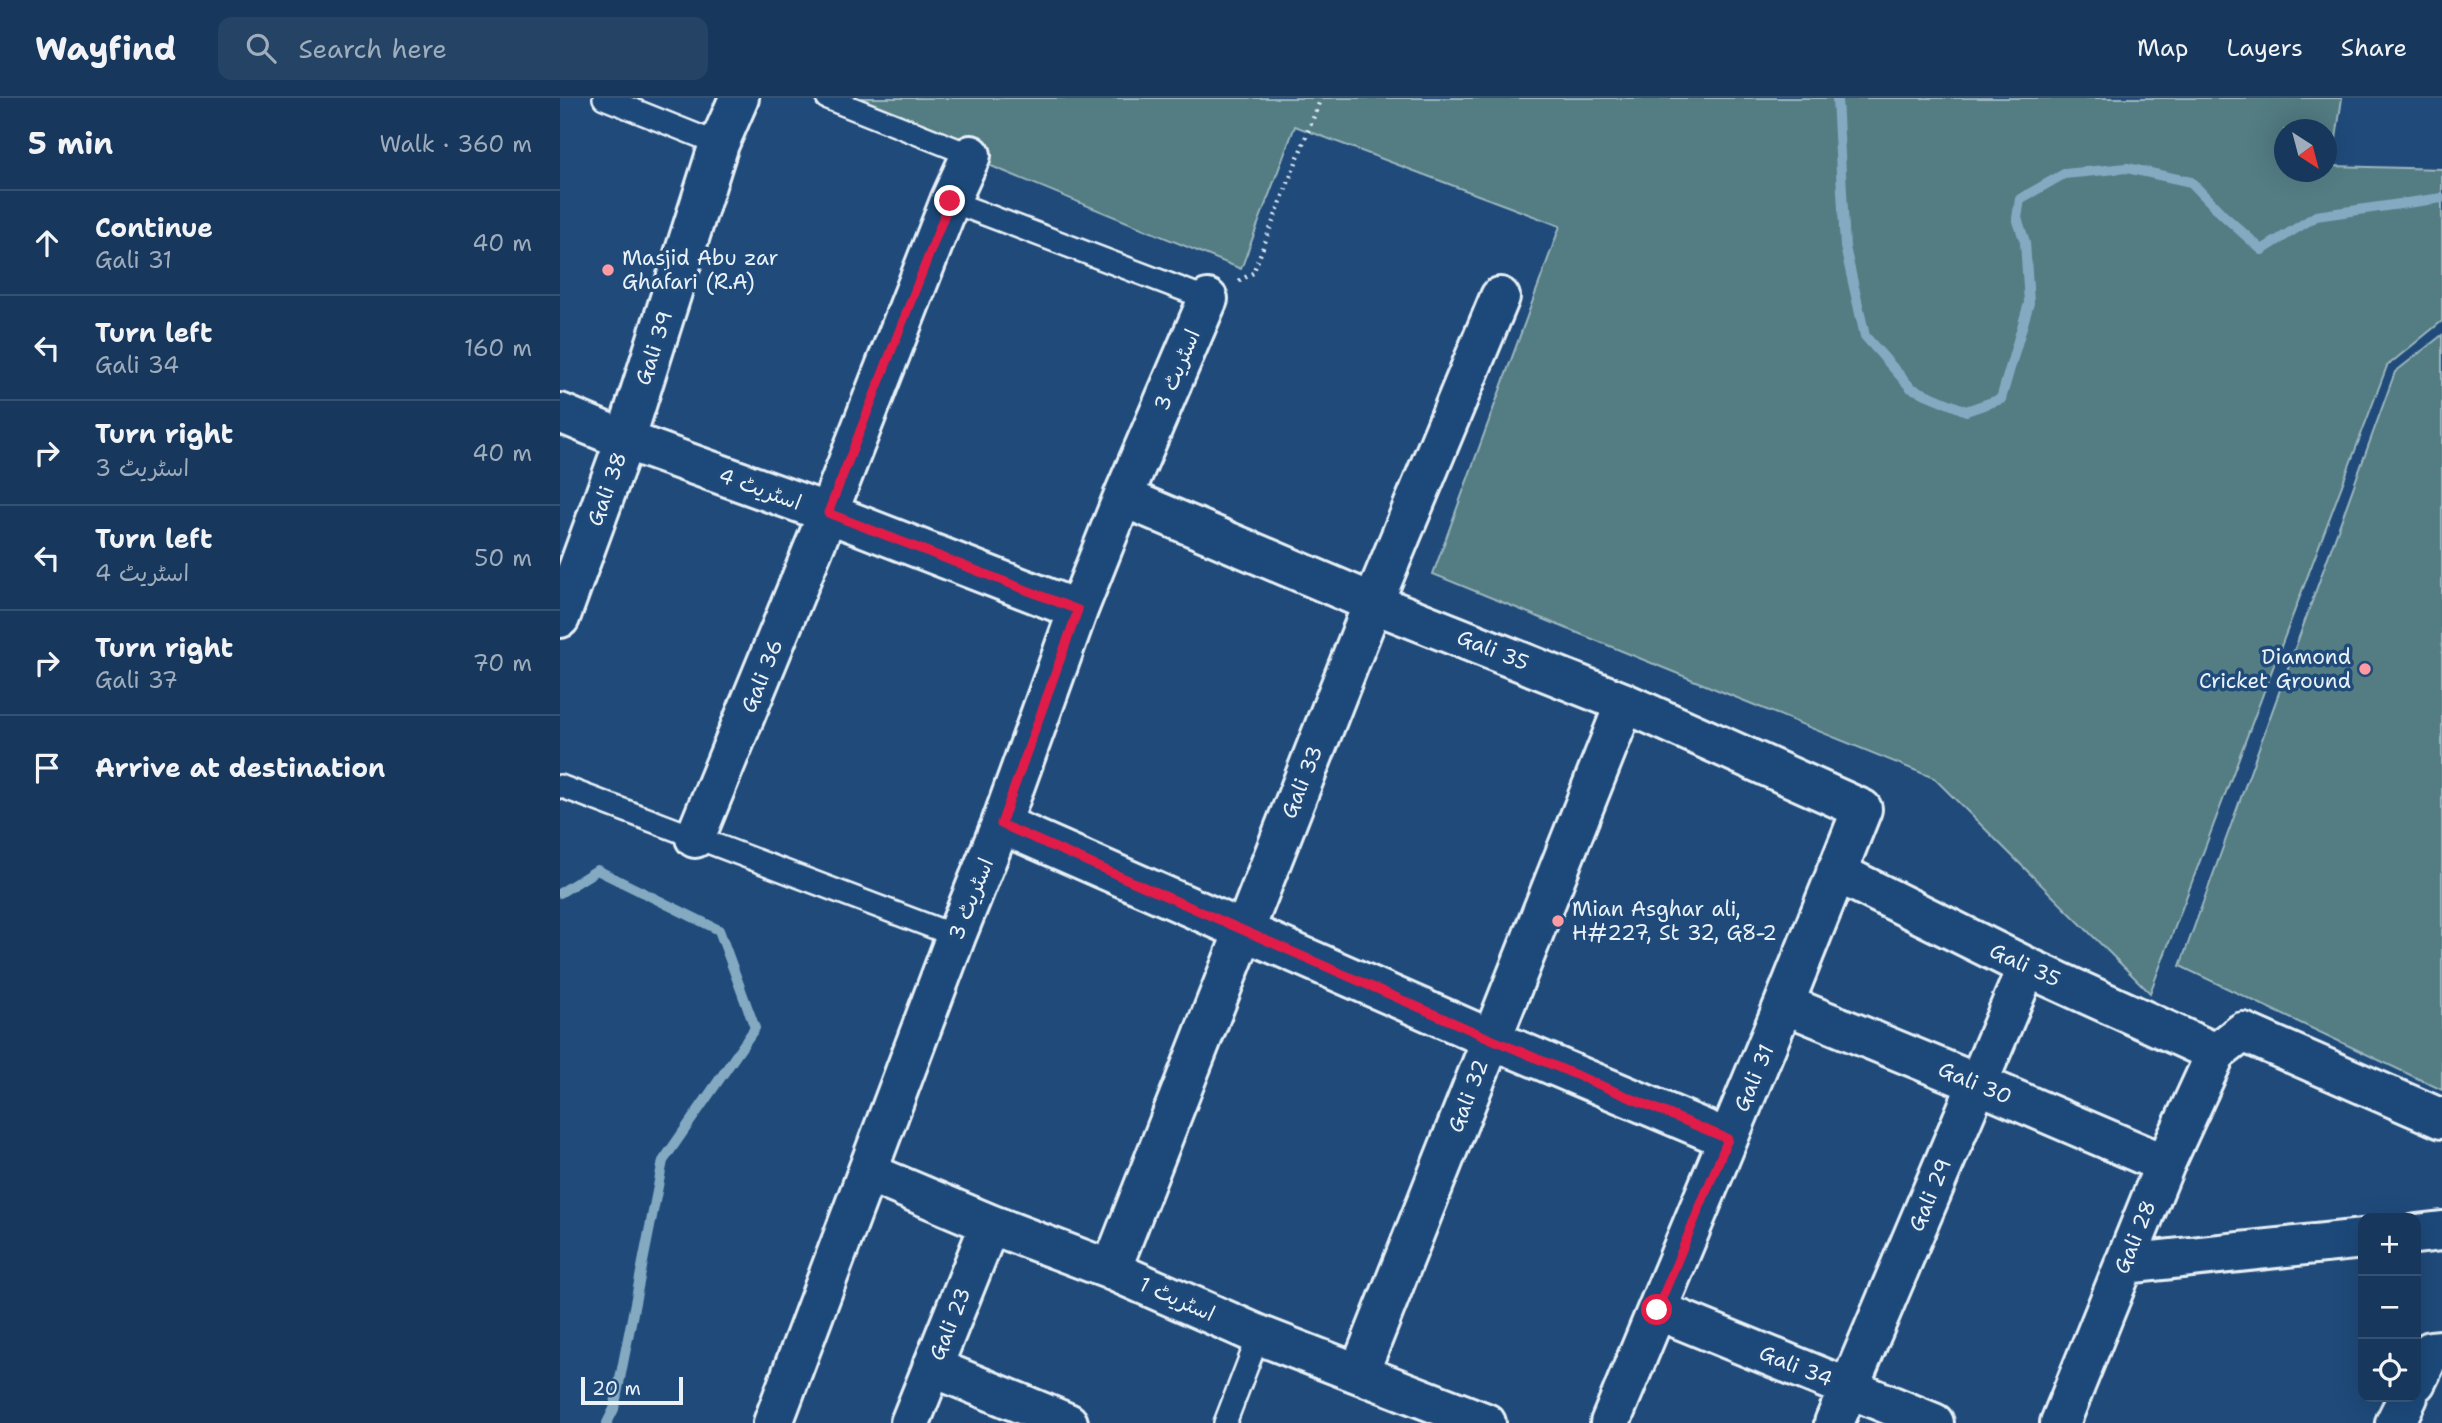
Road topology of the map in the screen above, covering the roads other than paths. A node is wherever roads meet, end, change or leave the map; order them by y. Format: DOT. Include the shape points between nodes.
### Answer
graph roads {
  1 [pos="604,98"];
  2 [pos="739,98"];
  3 [pos="827,98"];
  4 [pos="719,144"];
  5 [pos="971,155"];
  6 [pos="950,201"];
  7 [pos="1500,297"];
  8 [pos="1208,299"];
  9 [pos="560,413"];
  10 [pos="625,440"];
  11 [pos="1122,498"];
  12 [pos="828,513"];
  13 [pos="1373,603"];
  14 [pos="1078,610"];
  15 [pos="560,618"];
  16 [pos="1625,703"];
  17 [pos="560,786"];
  18 [pos="1862,809"];
  19 [pos="1001,824"];
  20 [pos="695,838"];
  21 [pos="1836,872"];
  22 [pos="1243,931"];
  23 [pos="956,936"];
  24 [pos="2027,967"];
  25 [pos="1784,1004"];
  26 [pos="1491,1039"];
  27 [pos="2216,1053"];
  28 [pos="1976,1083"];
  29 [pos="2442,1119"];
  30 [pos="1728,1139"];
  31 [pos="2165,1164"];
  32 [pos="869,1173"];
  33 [pos="990,1224"];
  34 [pos="2442,1231"];
  35 [pos="2421,1233"];
  36 [pos="2358,1240"];
  37 [pos="2124,1264"];
  38 [pos="1111,1270"];
  39 [pos="1657,1310"];
  40 [pos="1259,1335"];
  41 [pos="932,1367"];
  42 [pos="1359,1373"];
  43 [pos="1849,1388"];
  44 [pos="2406,1402"];
  45 [pos="774,1423"];
  46 [pos="909,1423"];
  47 [pos="1068,1423"];
  48 [pos="1225,1423"];
  49 [pos="1486,1423"];
  50 [pos="1610,1423"];
  51 [pos="1834,1423"];
  52 [pos="1934,1423"];
  53 [pos="2060,1423"];
  54 [pos="2395,1423"];
  1 -- 4 [label="lane"];
  2 -- 4 [label="street, Gali 39"];
  3 -- 5 [label="lane"];
  4 -- 10 [label="street, Gali 39"];
  5 -- 6 [label="street, Gali 36"];
  6 -- 8 [label="lane"];
  6 -- 12 [label="street, Gali 36"];
  7 -- 13 [label="street, Gali 33"];
  8 -- 11 [label="street, اسٹریٹ 3"];
  9 -- 10 [label="street, اسٹریٹ 4"];
  10 -- 12 [label="street, اسٹریٹ 4"];
  10 -- 15 [label="street, Gali 38"];
  11 -- 13 [label="street, Gali 35"];
  11 -- 14 [label="street, اسٹریٹ 3"];
  12 -- 14 [label="street, اسٹریٹ 4"];
  12 -- 20 [label="street, Gali 36"];
  13 -- 16 [label="street, Gali 35"];
  13 -- 22 [label="street, Gali 33"];
  14 -- 19 [label="street, اسٹریٹ 3"];
  16 -- 18 [label="street, Gali 35"];
  16 -- 26 [label="street, Gali 32"];
  17 -- 20 [label="lane"];
  18 -- 21 [label="street, Gali 31"];
  19 -- 22 [label="street"];
  19 -- 23 [label="street, اسٹریٹ 3"];
  20 -- 23 [label="lane"];
  21 -- 24 [label="street, Gali 35"];
  21 -- 25 [label="street, Gali 31"];
  22 -- 26 [label="street"];
  22 -- 38 [label="street, Gali 33"];
  23 -- 32 [label="street, اسٹریٹ 3"];
  24 -- 27 [label="street, Gali 35"];
  24 -- 28 [label="street, Gali 29"];
  25 -- 28 [label="street, Gali 30"];
  25 -- 30 [label="street, Gali 31"];
  26 -- 30 [label="street"];
  26 -- 42 [label="street, Gali 32"];
  27 -- 29 [label="street" via="2244,1032"];
  27 -- 31 [label="street, Gali 28"];
  28 -- 31 [label="street, Gali 30"];
  28 -- 43 [label="street, Gali 29"];
  30 -- 39 [label="street, Gali 31"];
  31 -- 37 [label="street, Gali 28"];
  32 -- 33 [label="street, اسٹریٹ 1"];
  32 -- 45 [label="street, اسٹریٹ 3"];
  33 -- 38 [label="street, اسٹریٹ 1"];
  33 -- 41 [label="street, Gali 23"];
  34 -- 35 [label="street"];
  36 -- 37 [label="street"];
  37 -- 53 [label="street, Gali 28"];
  38 -- 40 [label="street, اسٹریٹ 1"];
  39 -- 43 [label="street, Gali 34"];
  39 -- 50 [label="street, Gali 31"];
  40 -- 42 [label="street, اسٹریٹ 1"];
  40 -- 48 [label="lane"];
  41 -- 46 [label="street, Gali 23"];
  41 -- 47 [label="street"];
  42 -- 49 [label="street, اسٹریٹ 1"];
  43 -- 51 [label="street, Gali 29"];
  43 -- 52 [label="street, Gali 34"];
  44 -- 54 [label="street"];
}
